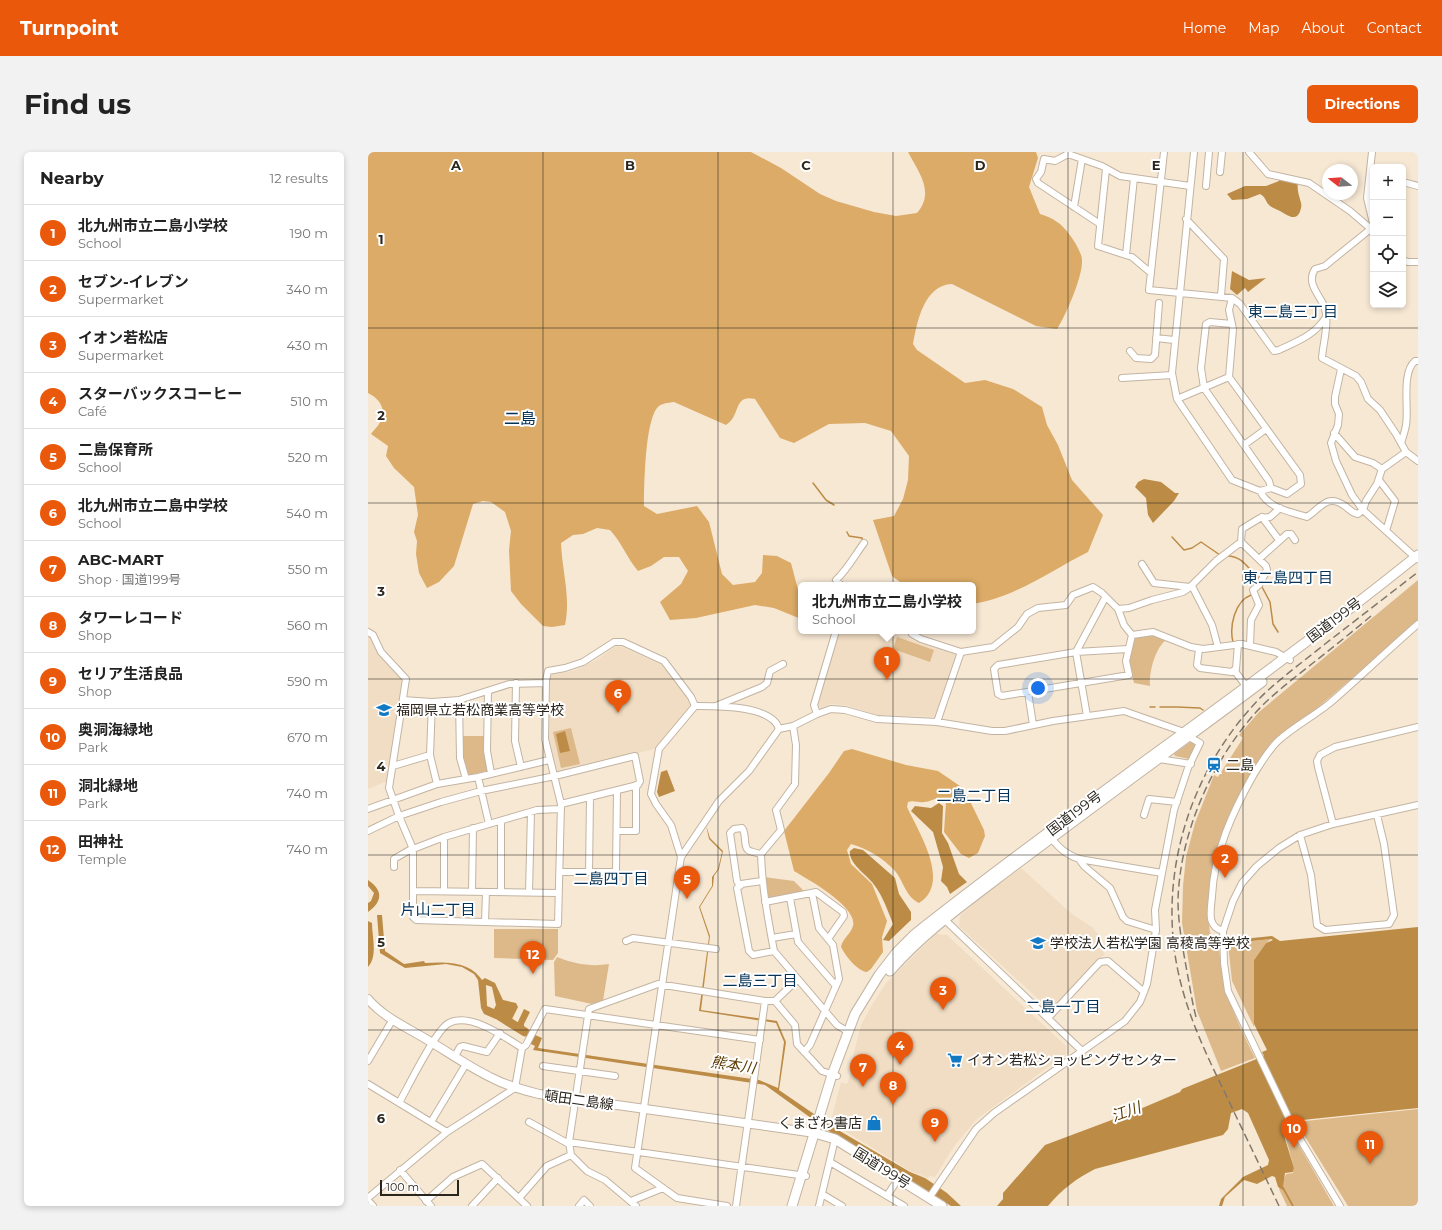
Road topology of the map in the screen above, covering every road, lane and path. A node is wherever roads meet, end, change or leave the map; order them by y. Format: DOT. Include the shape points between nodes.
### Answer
graph roads {
  1 [pos="1164,152"];
  2 [pos="1194,152"];
  3 [pos="1209,152"];
  4 [pos="1222,152"];
  5 [pos="1249,152"];
  6 [pos="1372,152"];
  7 [pos="1082,159"];
  8 [pos="1371,164"];
  9 [pos="1106,169"];
  10 [pos="1220,172"];
  11 [pos="1134,178"];
  12 [pos="1370,180"];
  13 [pos="1161,182"];
  14 [pos="1406,183"];
  15 [pos="1190,186"];
  16 [pos="1206,186"];
  17 [pos="1418,186"];
  18 [pos="1074,207"];
  19 [pos="1370,215"];
  20 [pos="1186,219"];
  21 [pos="1100,224"];
  22 [pos="1370,225"];
  23 [pos="1370,228"];
  24 [pos="1126,255"];
  25 [pos="1406,261"];
  26 [pos="1418,262"];
  27 [pos="1151,273"];
  28 [pos="1178,292"];
  29 [pos="1221,296"];
  30 [pos="1232,298"];
  31 [pos="1159,303"];
  32 [pos="1326,317"];
  33 [pos="1232,324"];
  34 [pos="1156,338"];
  35 [pos="1174,340"];
  36 [pos="1130,351"];
  37 [pos="1418,361"];
  38 [pos="1341,369"];
  39 [pos="1172,375"];
  40 [pos="1229,377"];
  41 [pos="1122,378"];
  42 [pos="1204,388"];
  43 [pos="1177,399"];
  44 [pos="1266,429"];
  45 [pos="1334,433"];
  46 [pos="1401,443"];
  47 [pos="1244,445"];
  48 [pos="1406,452"];
  49 [pos="1418,460"];
  50 [pos="1382,469"];
  51 [pos="1378,480"];
  52 [pos="1271,488"];
  53 [pos="1260,491"];
  54 [pos="1280,508"];
  55 [pos="1363,510"];
  56 [pos="1262,517"];
  57 [pos="1386,531"];
  58 [pos="1279,540"];
  59 [pos="1295,540"];
  60 [pos="1241,542"];
  61 [pos="864,543"];
  62 [pos="1259,559"];
  63 [pos="1417,559"];
  64 [pos="1142,564"];
  65 [pos="838,582"];
  66 [pos="1191,586"];
  67 [pos="1105,598"];
  68 [pos="1118,609"];
  69 [pos="1418,624"];
  70 [pos="368,632"];
  71 [pos="835,634"];
  72 [pos="912,634"];
  73 [pos="1132,635"];
  74 [pos="1238,644"];
  75 [pos="1250,645"];
  76 [pos="1218,647"];
  77 [pos="1199,648"];
  78 [pos="1128,649"];
  79 [pos="961,652"];
  80 [pos="1076,652"];
  81 [pos="1288,659"];
  82 [pos="783,664"];
  83 [pos="1234,670"];
  84 [pos="1081,682"];
  85 [pos="516,683"];
  86 [pos="546,683"];
  87 [pos="1246,686"];
  88 [pos="488,691"];
  89 [pos="1028,692"];
  90 [pos="403,700"];
  91 [pos="459,700"];
  92 [pos="432,702"];
  93 [pos="695,706"];
  94 [pos="716,706"];
  95 [pos="817,714"];
  96 [pos="1087,716"];
  97 [pos="937,722"];
  98 [pos="1033,725"];
  99 [pos="793,726"];
  100 [pos="1418,727"];
  101 [pos="779,729"];
  102 [pos="1186,734"];
  103 [pos="430,755"];
  104 [pos="1159,759"];
  105 [pos="549,760"];
  106 [pos="1190,764"];
  107 [pos="392,766"];
  108 [pos="521,766"];
  109 [pos="491,773"];
  110 [pos="555,776"];
  111 [pos="478,777"];
  112 [pos="466,779"];
  113 [pos="437,784"];
  114 [pos="636,785"];
  115 [pos="481,791"];
  116 [pos="617,791"];
  117 [pos="590,798"];
  118 [pos="394,799"];
  119 [pos="1177,802"];
  120 [pos="1418,805"];
  121 [pos="561,807"];
  122 [pos="368,809"];
  123 [pos="531,812"];
  124 [pos="1144,815"];
  125 [pos="1377,815"];
  126 [pos="399,816"];
  127 [pos="501,821"];
  128 [pos="490,824"];
  129 [pos="1333,824"];
  130 [pos="473,828"];
  131 [pos="368,831"];
  132 [pos="617,831"];
  133 [pos="1300,835"];
  134 [pos="444,837"];
  135 [pos="1051,838"];
  136 [pos="413,848"];
  137 [pos="761,854"];
  138 [pos="680,857"];
  139 [pos="1078,859"];
  140 [pos="394,867"];
  141 [pos="560,872"];
  142 [pos="589,872"];
  143 [pos="1162,872"];
  144 [pos="762,881"];
  145 [pos="740,886"];
  146 [pos="414,891"];
  147 [pos="444,891"];
  148 [pos="472,891"];
  149 [pos="486,892"];
  150 [pos="500,892"];
  151 [pos="529,892"];
  152 [pos="558,893"];
  153 [pos="812,893"];
  154 [pos="790,898"];
  155 [pos="765,902"];
  156 [pos="942,917"];
  157 [pos="485,922"];
  158 [pos="1156,930"];
  159 [pos="1223,931"];
  160 [pos="796,934"];
  161 [pos="772,938"];
  162 [pos="828,939"];
  163 [pos="626,940"];
  164 [pos="668,943"];
  165 [pos="716,949"];
  166 [pos="774,951"];
  167 [pos="798,979"];
  168 [pos="662,985"];
  169 [pos="836,986"];
  170 [pos="1144,992"];
  171 [pos="765,1001"];
  172 [pos="775,1001"];
  173 [pos="370,1003"];
  174 [pos="825,1011"];
  175 [pos="588,1015"];
  176 [pos="1048,1018"];
  177 [pos="393,1019"];
  178 [pos="655,1025"];
  179 [pos="847,1031"];
  180 [pos="500,1033"];
  181 [pos="760,1040"];
  182 [pos="433,1043"];
  183 [pos="522,1048"];
  184 [pos="1082,1051"];
  185 [pos="804,1052"];
  186 [pos="454,1056"];
  187 [pos="368,1061"];
  188 [pos="466,1064"];
  189 [pos="543,1066"];
  190 [pos="580,1071"];
  191 [pos="615,1076"];
  192 [pos="835,1076"];
  193 [pos="368,1084"];
  194 [pos="515,1088"];
  195 [pos="576,1099"];
  196 [pos="399,1103"];
  197 [pos="643,1109"];
  198 [pos="431,1122"];
  199 [pos="529,1122"];
  200 [pos="746,1124"];
  201 [pos="820,1125"];
  202 [pos="447,1132"];
  203 [pos="835,1139"];
  204 [pos="569,1143"];
  205 [pos="637,1152"];
  206 [pos="571,1155"];
  207 [pos="830,1162"];
  208 [pos="741,1168"];
  209 [pos="400,1170"];
  210 [pos="804,1176"];
  211 [pos="498,1178"];
  212 [pos="898,1179"];
  213 [pos="663,1188"];
  214 [pos="822,1194"];
  215 [pos="887,1196"];
  216 [pos="368,1198"];
  217 [pos="519,1198"];
  218 [pos="678,1198"];
  219 [pos="929,1198"];
  220 [pos="631,1201"];
  221 [pos="368,1202"];
  222 [pos="428,1204"];
  223 [pos="372,1206"];
  224 [pos="472,1206"];
  225 [pos="527,1206"];
  226 [pos="579,1206"];
  227 [pos="590,1206"];
  228 [pos="636,1206"];
  229 [pos="676,1206"];
  230 [pos="727,1206"];
  231 [pos="736,1206"];
  232 [pos="792,1206"];
  233 [pos="797,1206"];
  234 [pos="819,1206"];
  235 [pos="842,1206"];
  236 [pos="904,1206"];
  237 [pos="942,1206"];
  238 [pos="1340,1206"];
  1 -- 13 [label="street"];
  2 -- 15 [label="street"];
  3 -- 16 [label="street"];
  4 -- 10 [label="street"];
  5 -- 22 [label="street" via="1268,174 1309,183"];
  6 -- 8 [label="street"];
  7 -- 9 [label="street"];
  7 -- 18 [label="street"];
  7 -- 18 [label="street" via="1068,154 1055,161 1044,159 1041,172 1036,179 1038,183"];
  9 -- 11 [label="street" via="1120,176"];
  9 -- 21 [label="street"];
  11 -- 13 [label="street"];
  11 -- 24 [label="street"];
  12 -- 19 [label="street" via="1367,198"];
  13 -- 15 [label="street"];
  13 -- 27 [label="street"];
  14 -- 17 [label="street"];
  15 -- 20 [label="street"];
  18 -- 21 [label="street"];
  20 -- 28 [label="street"];
  20 -- 29 [label="street" via="1224,259"];
  21 -- 24 [label="street" via="1098,246"];
  23 -- 32 [label="street" via="1332,261 1312,273 1314,287 1324,306"];
  24 -- 27 [label="street"];
  25 -- 26 [label="street"];
  27 -- 28 [label="street" via="1149,290"];
  28 -- 29 [label="street"];
  28 -- 35 [label="street"];
  29 -- 30 [label="street"];
  30 -- 32 [label="street" via="1240,304 1274,350 1306,337 1319,328"];
  30 -- 33 [label="street" via="1229,310"];
  31 -- 34 [label="street"];
  32 -- 38 [label="street" via="1322,358"];
  33 -- 40 [label="street"];
  33 -- 42 [label="street" via="1206,324 1200,368"];
  34 -- 35 [label="street"];
  34 -- 36 [label="street" via="1155,355 1151,359 1136,358"];
  35 -- 39 [label="street"];
  37 -- 46 [label="street" via="1410,367 1406,395 1406,426"];
  38 -- 45 [label="street" via="1335,397 1339,414 1338,425"];
  38 -- 46 [label="street" via="1356,376 1361,382 1368,399 1380,410"];
  39 -- 41 [label="street"];
  39 -- 43 [label="street"];
  40 -- 42 [label="street"];
  40 -- 44 [label="street"];
  42 -- 43 [label="street"];
  42 -- 47 [label="street"];
  43 -- 53 [label="street" via="1232,480"];
  44 -- 47 [label="street"];
  44 -- 52 [label="street" via="1300,476 1301,484 1287,494"];
  45 -- 50 [label="street" via="1355,457"];
  45 -- 55 [label="street" via="1331,443 1336,460 1352,494"];
  46 -- 48 [label="street"];
  47 -- 52 [label="street"];
  48 -- 49 [label="street"];
  48 -- 50 [label="street"];
  50 -- 51 [label="street"];
  51 -- 55 [label="street"];
  51 -- 57 [label="street" via="1396,501"];
  52 -- 53 [label="street"];
  53 -- 54 [label="street" via="1268,503"];
  54 -- 55 [label="street" via="1307,517 1328,501 1336,501 1354,513 1358,514"];
  54 -- 56 [label="street" via="1270,517"];
  55 -- 57 [label="street"];
  56 -- 58 [label="street"];
  56 -- 60 [label="street" via="1242,529"];
  57 -- 63 [label="street"];
  58 -- 59 [label="street" via="1291,534"];
  58 -- 62 [label="street"];
  60 -- 62 [label="street"];
  60 -- 66 [label="street" via="1216,561"];
  61 -- 65 [label="street" via="836,580"];
  62 -- 75 [label="street" via="1267,570 1259,585 1253,590 1259,605 1251,620"];
  63 -- 81 [label="highway, 国道199号"];
  64 -- 66 [label="street" via="1154,583"];
  66 -- 68 [label="street" via="1178,594"];
  66 -- 76 [label="street" via="1212,625"];
  67 -- 68 [label="street"];
  67 -- 79 [label="street" via="1093,587 1073,595 1066,605 1038,608 1027,614 1018,627 993,647"];
  67 -- 80 [label="street"];
  68 -- 73 [label="street" via="1124,626"];
  69 -- 159 [label="street" via="1330,703 1279,741 1264,758 1231,817 1217,865 1211,918 1215,929"];
  70 -- 90 [label="street" via="374,636 381,652 406,679"];
  71 -- 95 [label="street" via="814,705"];
  72 -- 79 [label="street"];
  73 -- 77 [label="street" via="1153,632"];
  73 -- 78 [label="street"];
  74 -- 75 [label="street"];
  74 -- 76 [label="street"];
  74 -- 83 [label="street"];
  75 -- 81 [label="street" via="1276,652"];
  76 -- 77 [label="street"];
  77 -- 83 [label="street" via="1197,665 1200,668"];
  78 -- 80 [label="street"];
  78 -- 84 [label="street" via="1126,661 1129,675"];
  79 -- 97 [label="street"];
  80 -- 84 [label="street"];
  80 -- 89 [label="street" via="998,666 994,669 998,694 1002,696"];
  81 -- 87 [label="highway, 国道199号"];
  81 -- 102 [label="highway, 国道199号"];
  82 -- 94 [label="street" via="770,671 767,683 762,687"];
  83 -- 87 [label="street"];
  84 -- 89 [label="street"];
  84 -- 96 [label="street"];
  85 -- 86 [label="street"];
  85 -- 88 [label="street"];
  85 -- 108 [label="street" via="515,741"];
  86 -- 93 [label="street" via="548,671 583,662 618,641 664,661"];
  86 -- 105 [label="street" via="545,739"];
  87 -- 102 [label="highway, 国道199号"];
  88 -- 91 [label="street"];
  88 -- 109 [label="street" via="487,751"];
  89 -- 98 [label="street"];
  90 -- 92 [label="street"];
  90 -- 107 [label="street"];
  91 -- 92 [label="street"];
  91 -- 112 [label="street" via="460,758"];
  92 -- 103 [label="street"];
  93 -- 94 [label="street"];
  93 -- 138 [label="street" via="659,749 651,794 671,825"];
  94 -- 101 [label="street" via="749,710 769,717 777,723"];
  95 -- 97 [label="street" via="831,709 877,719"];
  95 -- 99 [label="street"];
  96 -- 98 [label="street"];
  96 -- 102 [label="street" via="1124,711"];
  97 -- 98 [label="street" via="992,731"];
  99 -- 101 [label="street"];
  99 -- 137 [label="street" via="796,745 795,784 776,810 781,830"];
  100 -- 129 [label="street" via="1335,747 1320,755 1318,767"];
  101 -- 138 [label="street" via="749,771 719,801"];
  102 -- 104 [label="highway, 国道199号"];
  102 -- 106 [label="street" via="1200,743"];
  102 -- 156 [label="highway, 国道199号"];
  103 -- 107 [label="street"];
  103 -- 113 [label="street"];
  104 -- 106 [label="street"];
  104 -- 135 [label="highway, 国道199号"];
  105 -- 108 [label="street"];
  105 -- 110 [label="street"];
  106 -- 119 [label="street"];
  107 -- 118 [label="street" via="389,788"];
  108 -- 109 [label="street"];
  109 -- 111 [label="street"];
  110 -- 114 [label="street" via="635,756 640,781"];
  110 -- 115 [label="street"];
  110 -- 121 [label="street"];
  111 -- 112 [label="street"];
  111 -- 115 [label="street"];
  112 -- 113 [label="street"];
  113 -- 118 [label="street"];
  114 -- 116 [label="street"];
  114 -- 132 [label="street" via="636,831"];
  115 -- 126 [label="street"];
  115 -- 128 [label="street"];
  116 -- 117 [label="street"];
  116 -- 132 [label="street"];
  117 -- 121 [label="street"];
  117 -- 142 [label="street"];
  118 -- 122 [label="street"];
  118 -- 126 [label="street"];
  119 -- 124 [label="street" via="1149,799"];
  119 -- 143 [label="street"];
  120 -- 125 [label="street"];
  121 -- 123 [label="street"];
  121 -- 141 [label="street"];
  123 -- 127 [label="street"];
  123 -- 151 [label="street"];
  125 -- 129 [label="street"];
  125 -- 133 [label="street" via="1384,844 1394,915 1388,924 1325,930 1317,925 1311,875"];
  126 -- 131 [label="street"];
  126 -- 136 [label="street"];
  127 -- 128 [label="street"];
  127 -- 150 [label="street"];
  128 -- 130 [label="street"];
  129 -- 133 [label="street"];
  130 -- 134 [label="street"];
  130 -- 148 [label="street"];
  132 -- 142 [label="street" via="616,870"];
  133 -- 159 [label="street" via="1267,857 1248,876 1233,902"];
  134 -- 136 [label="street"];
  134 -- 147 [label="street"];
  135 -- 139 [label="street" via="1062,851"];
  135 -- 156 [label="highway, 国道199号"];
  136 -- 140 [label="street" via="394,859"];
  136 -- 146 [label="street"];
  137 -- 144 [label="street"];
  137 -- 145 [label="street" via="748,850 742,828 734,829 730,833 737,881"];
  138 -- 164 [label="street"];
  139 -- 143 [label="street"];
  139 -- 158 [label="street" via="1110,888 1127,921"];
  141 -- 142 [label="street"];
  141 -- 152 [label="street"];
  143 -- 158 [label="street" via="1156,910"];
  144 -- 145 [label="street"];
  144 -- 155 [label="street"];
  145 -- 166 [label="street" via="737,888 749,951 753,955"];
  146 -- 147 [label="street"];
  146 -- 157 [label="street" via="413,917 416,920"];
  147 -- 148 [label="street"];
  148 -- 149 [label="street"];
  149 -- 150 [label="street"];
  149 -- 157 [label="street"];
  150 -- 151 [label="street"];
  151 -- 152 [label="street"];
  152 -- 157 [label="street" via="558,924"];
  153 -- 154 [label="street"];
  153 -- 162 [label="street" via="819,928"];
  153 -- 162 [label="street" via="816,892 843,912 844,916"];
  154 -- 155 [label="street"];
  154 -- 160 [label="street"];
  155 -- 161 [label="street"];
  156 -- 176 [label="street"];
  156 -- 179 [label="highway, 国道199号" via="915,934 896,953 865,996"];
  156 -- 192 [label="highway, 国道199号" via="882,980 860,1017"];
  158 -- 170 [label="street"];
  159 -- 238 [label="street" via="1228,991 1294,1129"];
  160 -- 161 [label="street"];
  160 -- 169 [label="street" via="798,942"];
  161 -- 166 [label="street"];
  162 -- 169 [label="street" via="833,945 839,979"];
  163 -- 164 [label="street" via="633,938"];
  164 -- 165 [label="street"];
  164 -- 168 [label="street"];
  166 -- 167 [label="street"];
  167 -- 172 [label="street"];
  167 -- 174 [label="street"];
  168 -- 171 [label="street"];
  168 -- 175 [label="street" via="658,984 589,1009"];
  168 -- 178 [label="street"];
  169 -- 174 [label="street"];
  170 -- 176 [label="street" via="1108,961 1100,962"];
  170 -- 184 [label="street" via="1140,1002 1125,1021"];
  171 -- 172 [label="street"];
  171 -- 181 [label="street"];
  172 -- 185 [label="street" via="795,1025 797,1044"];
  173 -- 177 [label="main road, 頓田二島線"];
  174 -- 179 [label="street" via="837,1025"];
  174 -- 185 [label="street" via="810,1045"];
  175 -- 178 [label="street"];
  175 -- 183 [label="street" via="545,1009"];
  175 -- 190 [label="street"];
  176 -- 184 [label="street"];
  177 -- 182 [label="main road, 頓田二島線"];
  177 -- 187 [label="street"];
  178 -- 181 [label="street"];
  178 -- 197 [label="street"];
  179 -- 192 [label="highway, 国道199号"];
  180 -- 182 [label="street" via="476,1024 455,1021 443,1028"];
  180 -- 183 [label="street"];
  180 -- 186 [label="street" via="487,1052 463,1046"];
  181 -- 200 [label="street"];
  182 -- 186 [label="main road, 頓田二島線"];
  182 -- 196 [label="street"];
  183 -- 194 [label="street"];
  184 -- 219 [label="street" via="994,1113 976,1129"];
  185 -- 192 [label="street" via="822,1072"];
  186 -- 188 [label="main road, 頓田二島線"];
  188 -- 194 [label="main road, 頓田二島線"];
  188 -- 198 [label="street"];
  189 -- 190 [label="street"];
  190 -- 191 [label="street"];
  190 -- 195 [label="street"];
  192 -- 201 [label="highway, 国道199号"];
  193 -- 196 [label="street"];
  194 -- 195 [label="main road, 頓田二島線"];
  194 -- 202 [label="street"];
  195 -- 197 [label="main road, 頓田二島線"];
  195 -- 204 [label="street"];
  196 -- 198 [label="street"];
  197 -- 200 [label="main road, 頓田二島線"];
  197 -- 205 [label="street"];
  198 -- 202 [label="street"];
  199 -- 204 [label="street"];
  200 -- 201 [label="main road, 頓田二島線"];
  200 -- 208 [label="street"];
  201 -- 203 [label="highway, 国道199号"];
  201 -- 210 [label="highway"];
  202 -- 209 [label="street"];
  203 -- 207 [label="street"];
  203 -- 212 [label="highway, 国道199号"];
  204 -- 205 [label="street"];
  204 -- 206 [label="street"];
  205 -- 208 [label="street"];
  205 -- 213 [label="street" via="635,1168"];
  206 -- 217 [label="street" via="547,1166"];
  206 -- 220 [label="street" via="588,1171 605,1180"];
  207 -- 214 [label="street"];
  207 -- 215 [label="street"];
  208 -- 210 [label="street"];
  208 -- 231 [label="street"];
  209 -- 216 [label="street"];
  209 -- 222 [label="street"];
  210 -- 232 [label="highway"];
  210 -- 233 [label="highway"];
  211 -- 217 [label="street"];
  211 -- 222 [label="street" via="482,1164 453,1177"];
  211 -- 224 [label="street"];
  212 -- 215 [label="street"];
  212 -- 219 [label="highway, 国道199号"];
  213 -- 218 [label="street"];
  213 -- 220 [label="street"];
  214 -- 234 [label="street"];
  214 -- 235 [label="street"];
  215 -- 236 [label="street"];
  217 -- 225 [label="street"];
  218 -- 229 [label="street"];
  218 -- 230 [label="street"];
  219 -- 237 [label="highway, 国道199号"];
  220 -- 228 [label="street"];
  221 -- 223 [label="main road"];
  226 -- 227 [label="street" via="584,1200"];
}
